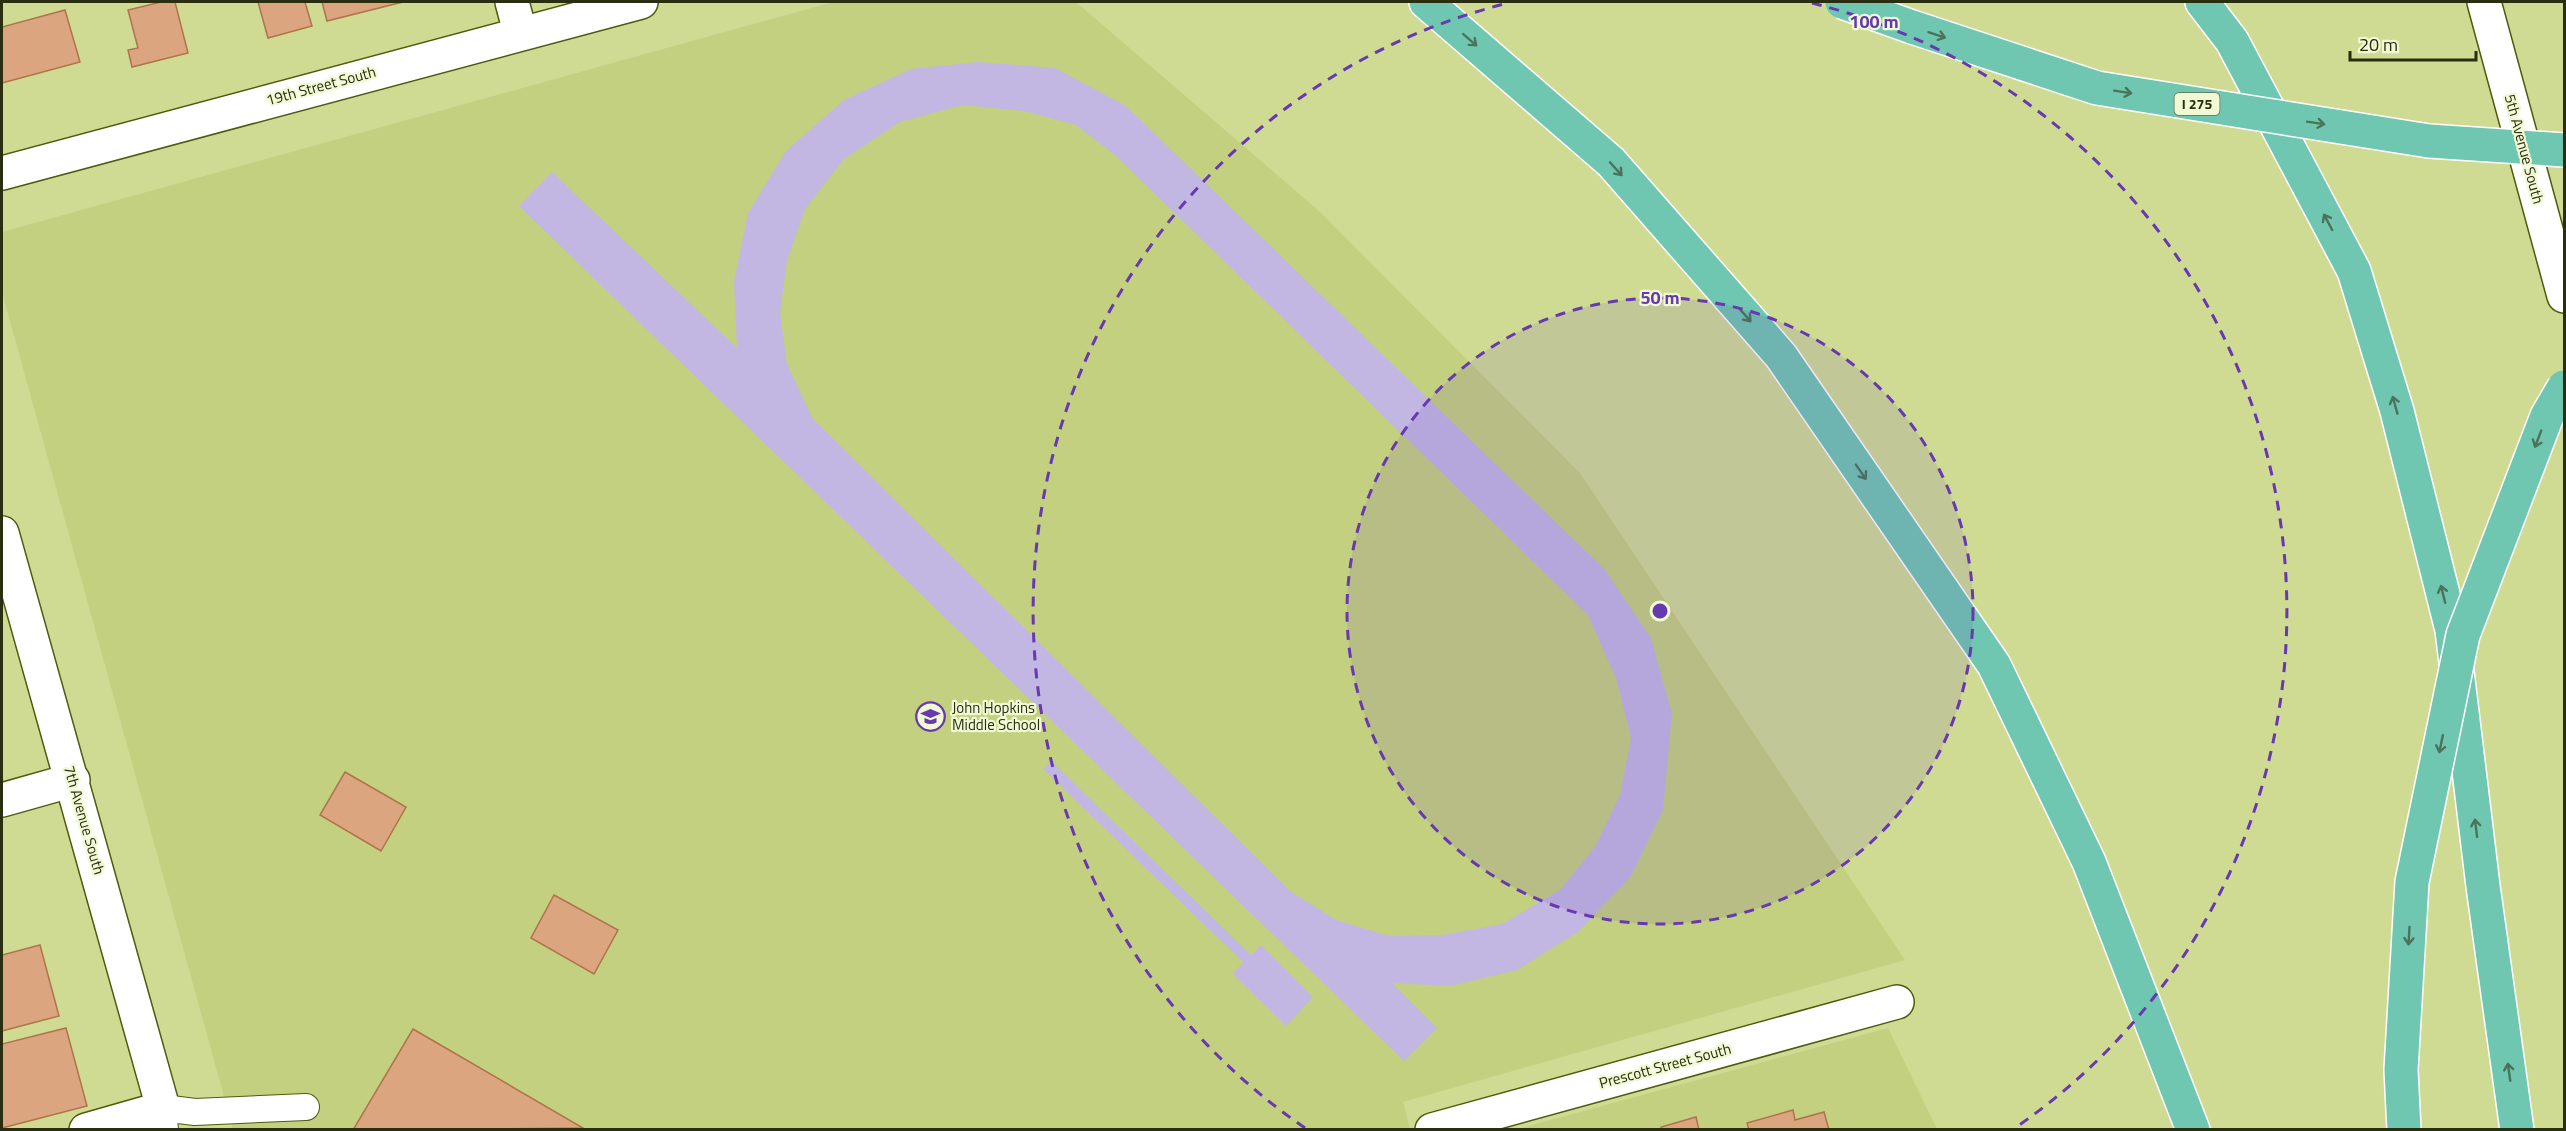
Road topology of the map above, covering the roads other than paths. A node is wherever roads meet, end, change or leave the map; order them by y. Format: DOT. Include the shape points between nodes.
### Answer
graph roads {
  1 [pos="641,2"];
  2 [pos="1426,2"];
  3 [pos="1842,2"];
  4 [pos="2202,2"];
  5 [pos="2484,2"];
  6 [pos="516,17"];
  7 [pos="2565,150"];
  8 [pos="2,173"];
  9 [pos="2565,296"];
  10 [pos="2565,387"];
  11 [pos="2,532"];
  12 [pos="73,780"];
  13 [pos="2,800"];
  14 [pos="1898,1002"];
  15 [pos="306,1107"];
  16 [pos="164,1119"];
  17 [pos="1479,1123"];
  18 [pos="86,1130"];
  19 [pos="1432,1130"];
  20 [pos="2193,1130"];
  21 [pos="2404,1130"];
  22 [pos="2517,1130"];
  1 -- 6 [label="street, 19th Street South"];
  2 -- 20 [label="highway, one-way" via="1611,162 1781,356 1994,665 2089,862"];
  3 -- 7 [label="highway, I 275, one-way, bridge" via="2097,88 2429,141"];
  22 -- 4 [label="highway, one-way" via="2452,630 2397,411 2354,271 2232,41"];
  5 -- 9 [label="street, 5th Avenue South"];
  6 -- 8 [label="street, 19th Street South"];
  10 -- 21 [label="highway, one-way, bridge" via="2547,416 2463,635 2412,882 2401,1070"];
  11 -- 12 [label="street, 7th Avenue South"];
  12 -- 13 [label="street"];
  12 -- 16 [label="street, 7th Avenue South"];
  14 -- 17 [label="street, Prescott Street South"];
  15 -- 16 [label="lane" via="195,1112"];
  16 -- 18 [label="street"];
  17 -- 19 [label="street, Prescott Street South"];
}
